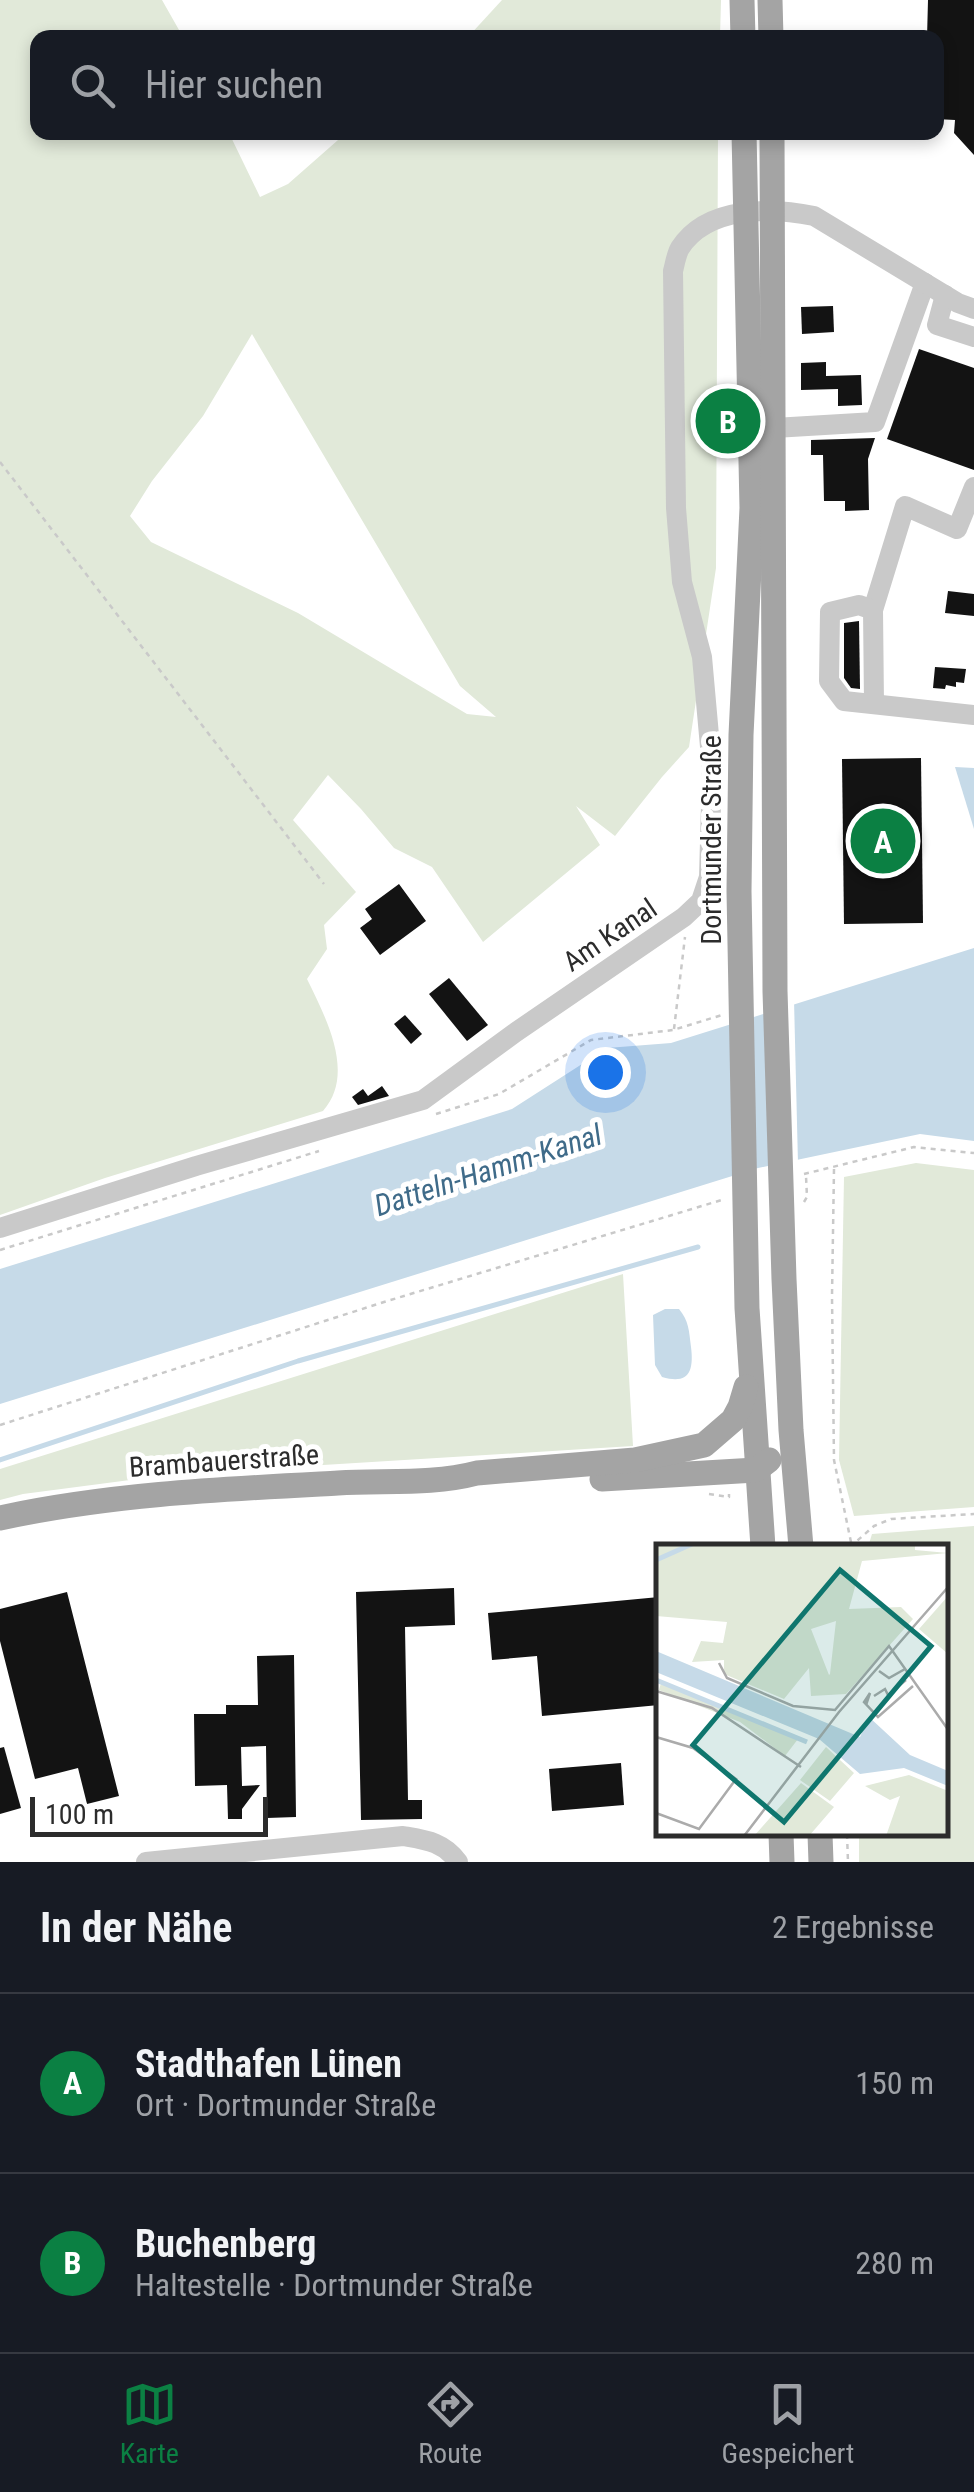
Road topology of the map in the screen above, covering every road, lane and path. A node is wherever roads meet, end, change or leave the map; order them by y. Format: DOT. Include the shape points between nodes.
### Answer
graph roads {
  1 [pos="742,0"];
  2 [pos="770,0"];
  3 [pos="743,30"];
  4 [pos="771,30"];
  5 [pos="743,140"];
  6 [pos="772,140"];
  7 [pos="773,211"];
  8 [pos="735,215"];
  9 [pos="925,283"];
  10 [pos="945,295"];
  11 [pos="974,309"];
  12 [pos="974,338"];
  13 [pos="774,428"];
  14 [pos="0,462"];
  15 [pos="974,486"];
  16 [pos="872,610"];
  17 [pos="874,704"];
  18 [pos="974,714"];
  19 [pos="324,884"];
  20 [pos="684,917"];
  21 [pos="674,1030"];
  22 [pos="974,1152"];
  23 [pos="834,1168"];
  24 [pos="734,1200"];
  25 [pos="789,1200"];
  26 [pos="0,1228"];
  27 [pos="750,1373"];
  28 [pos="0,1424"];
  29 [pos="791,1430"];
  30 [pos="704,1445"];
  31 [pos="759,1464"];
  32 [pos="454,1480"];
  33 [pos="795,1481"];
  34 [pos="974,1514"];
  35 [pos="0,1518"];
  36 [pos="763,1544"];
  37 [pos="801,1544"];
  38 [pos="850,1544"];
  39 [pos="854,1544"];
  40 [pos="781,1837"];
  41 [pos="820,1837"];
  42 [pos="146,1862"];
  43 [pos="458,1862"];
  44 [pos="782,1862"];
  45 [pos="821,1862"];
  1 -- 3 [label="main road"];
  2 -- 4 [label="main road"];
  5 -- 8 [label="main road, Dortmunder Straße"];
  6 -- 7 [label="main road"];
  7 -- 8 [label="street"];
  7 -- 9 [label="street" via="814,216"];
  7 -- 13 [label="main road"];
  8 -- 20 [label="street, Am Kanal" via="691,235 673,271 676,508 682,582 702,657 712,769 709,877 701,900"];
  8 -- 24 [label="main road, Dortmunder Straße" via="752,508 741,735 742,1001"];
  9 -- 10 [label="street"];
  9 -- 13 [label="street" via="875,422"];
  10 -- 11 [label="street"];
  10 -- 12 [label="street" via="938,325"];
  13 -- 25 [label="main road" via="775,991"];
  14 -- 19 [label="path"];
  15 -- 16 [label="street" via="957,530 906,506"];
  16 -- 17 [label="street"];
  16 -- 17 [label="street" via="859,604 830,612 829,681 844,701"];
  17 -- 18 [label="street"];
  20 -- 21 [label="path"];
  20 -- 26 [label="street, Am Kanal" via="423,1100"];
  22 -- 23 [label="path" via="914,1147"];
  23 -- 25 [label="path" via="806,1174 808,1197"];
  23 -- 38 [label="path" via="834,1460"];
  24 -- 27 [label="main road, Dortmunder Straße"];
  24 -- 28 [label="path"];
  25 -- 29 [label="main road"];
  27 -- 30 [label="main road" via="733,1420"];
  27 -- 31 [label="main road, Dortmunder Straße"];
  29 -- 31 [label="main road" via="778,1453"];
  29 -- 33 [label="main road"];
  30 -- 31 [label="main road" via="728,1446"];
  30 -- 32 [label="main road, Brambauerstraße" via="635,1460"];
  31 -- 32 [label="main road, Brambauerstraße" via="478,1488"];
  31 -- 33 [label="main road"];
  31 -- 36 [label="main road, Dortmunder Straße"];
  32 -- 35 [label="main road, Brambauerstraße" via="181,1493"];
  33 -- 37 [label="main road"];
  34 -- 39 [label="path" via="890,1518"];
  40 -- 44 [label="main road"];
  41 -- 45 [label="main road"];
  42 -- 43 [label="street" via="403,1836 436,1842"];
}
